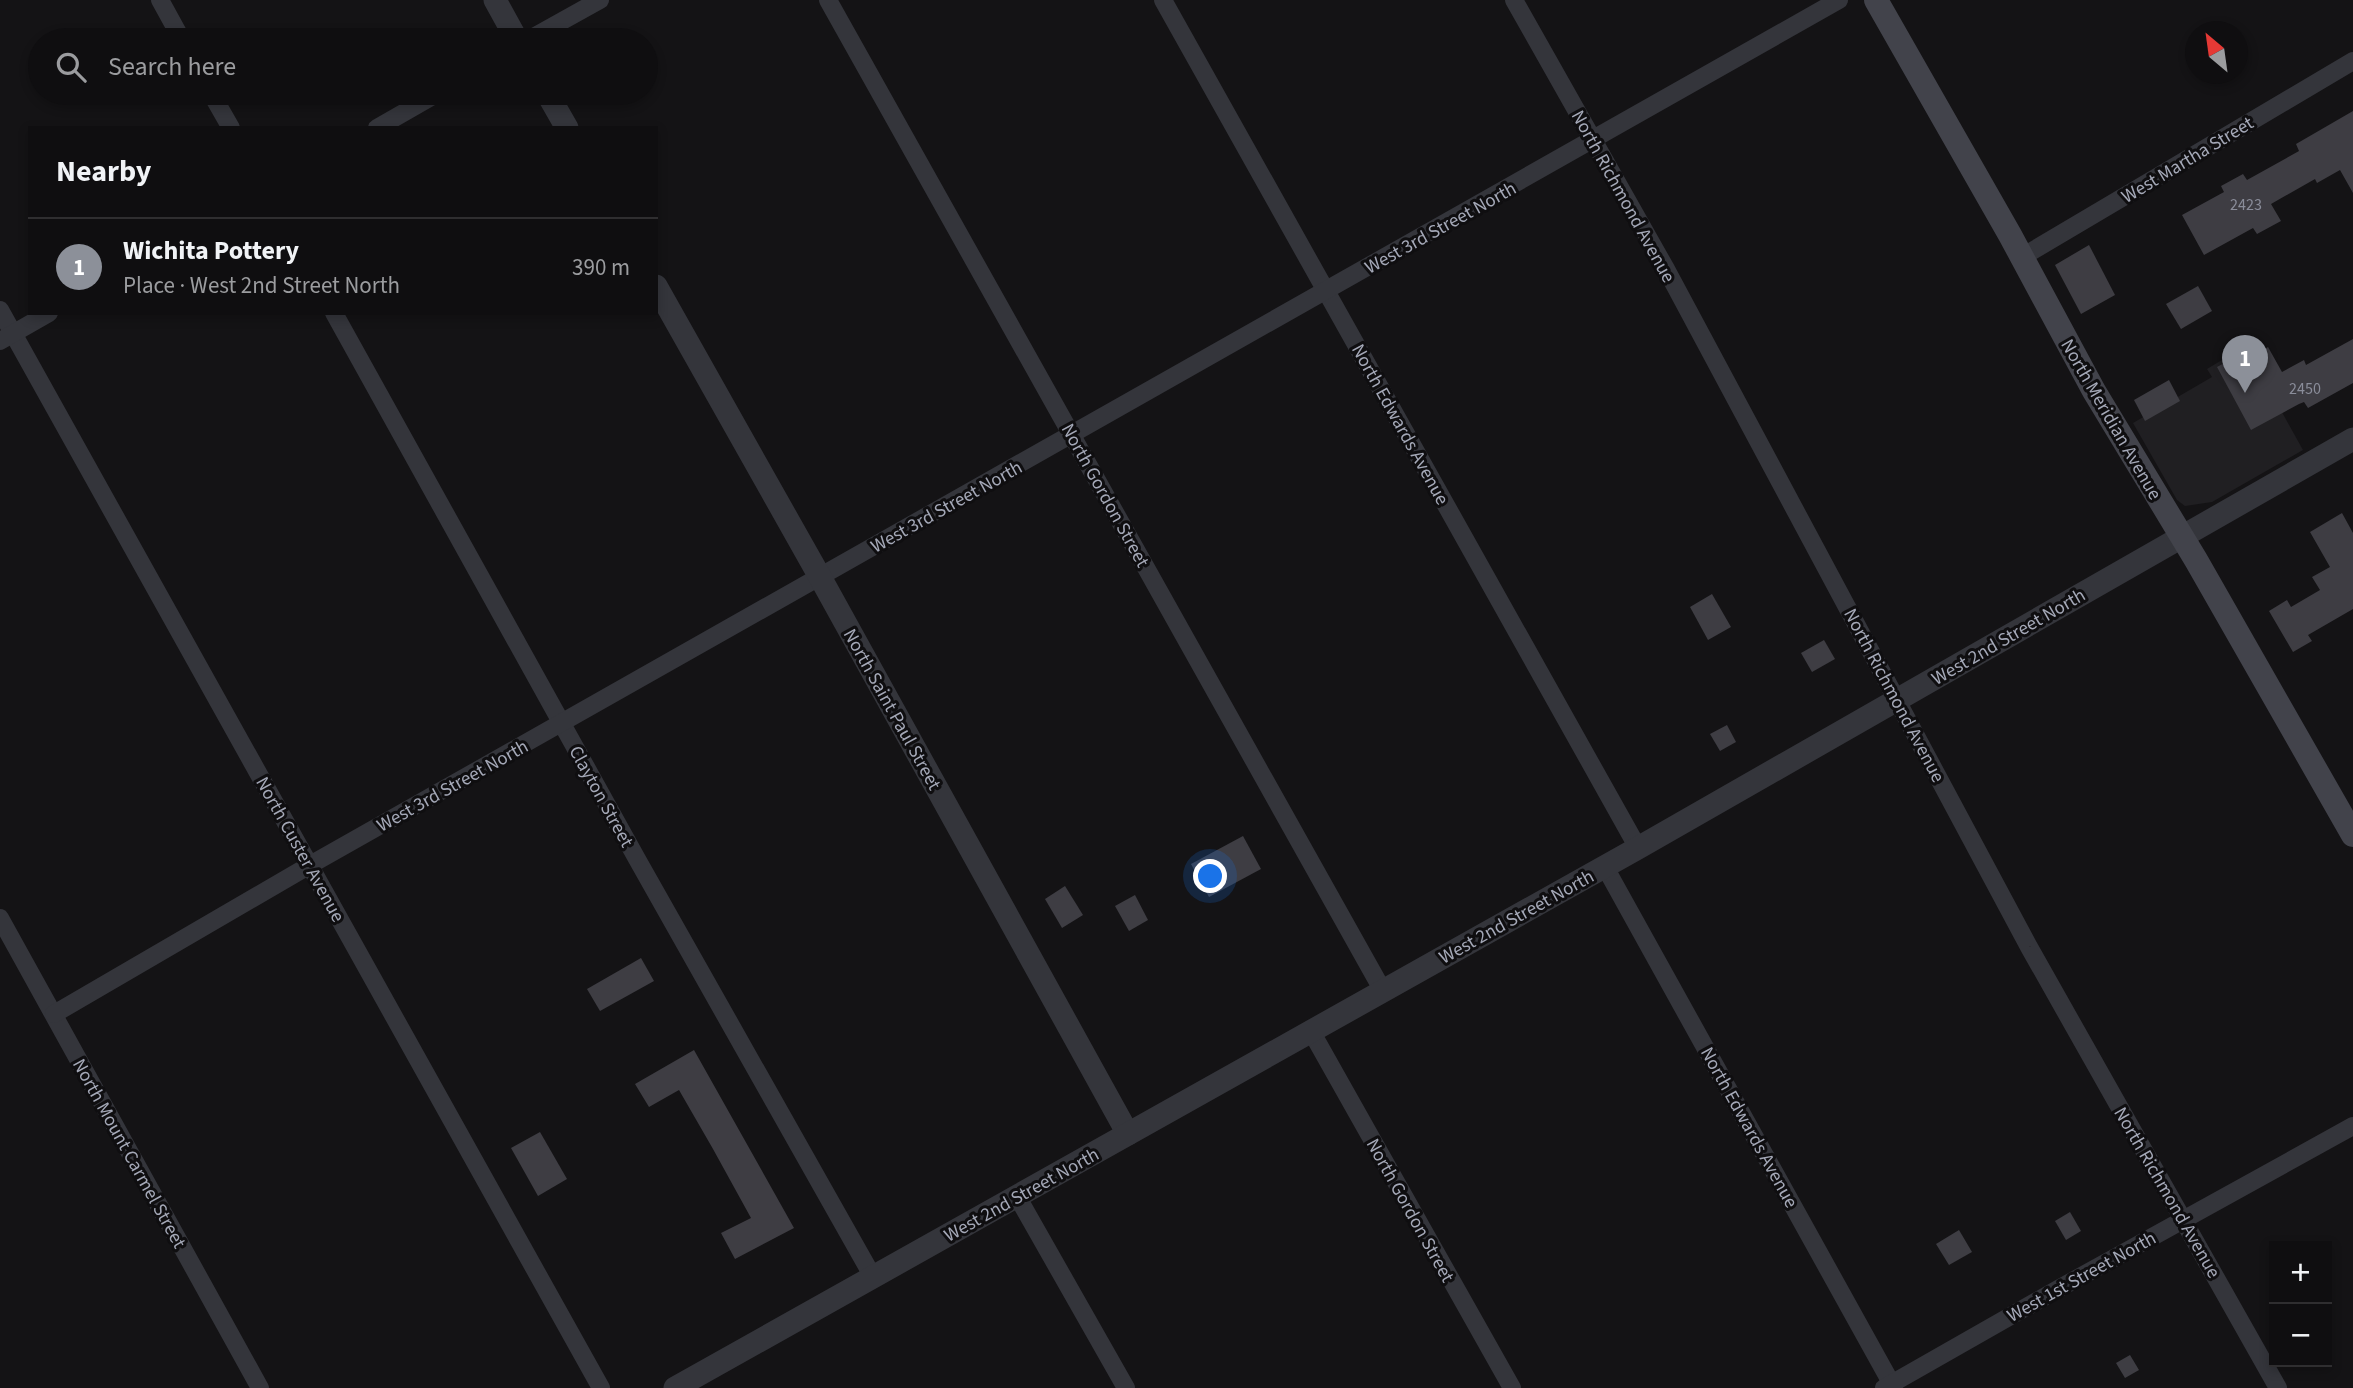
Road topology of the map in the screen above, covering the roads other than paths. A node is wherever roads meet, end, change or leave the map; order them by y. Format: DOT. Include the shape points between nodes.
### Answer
graph roads {
  1 [pos="160,0"];
  2 [pos="495,0"];
  3 [pos="600,0"];
  4 [pos="828,0"];
  5 [pos="1163,0"];
  6 [pos="1514,0"];
  7 [pos="1839,0"];
  8 [pos="1876,0"];
  9 [pos="175,28"];
  10 [pos="510,28"];
  11 [pos="550,28"];
  12 [pos="2353,61"];
  13 [pos="218,105"];
  14 [pos="417,105"];
  15 [pos="554,105"];
  16 [pos="230,126"];
  17 [pos="380,126"];
  18 [pos="566,126"];
  19 [pos="1593,141"];
  20 [pos="2022,257"];
  21 [pos="658,290"];
  22 [pos="1327,290"];
  23 [pos="0,310"];
  24 [pos="46,315"];
  25 [pos="335,315"];
  26 [pos="7,337"];
  27 [pos="1072,435"];
  28 [pos="2353,439"];
  29 [pos="2181,536"];
  30 [pos="820,577"];
  31 [pos="1898,699"];
  32 [pos="561,723"];
  33 [pos="2353,835"];
  34 [pos="1638,848"];
  35 [pos="310,865"];
  36 [pos="1605,867"];
  37 [pos="0,918"];
  38 [pos="1383,991"];
  39 [pos="54,1014"];
  40 [pos="1311,1031"];
  41 [pos="2353,1126"];
  42 [pos="1128,1134"];
  43 [pos="1017,1196"];
  44 [pos="2184,1219"];
  45 [pos="873,1277"];
  46 [pos="1890,1387"];
  47 [pos="260,1388"];
  48 [pos="601,1388"];
  49 [pos="675,1388"];
  50 [pos="1126,1388"];
  51 [pos="1511,1388"];
  52 [pos="2278,1388"];
  1 -- 9 [label="street"];
  2 -- 10 [label="street"];
  3 -- 11 [label="street"];
  4 -- 27 [label="street, North Gordon Street"];
  5 -- 22 [label="street, North Edwards Avenue"];
  6 -- 19 [label="street, North Richmond Avenue"];
  7 -- 19 [label="street, West 3rd Street North"];
  8 -- 20 [label="main road, North Meridian Avenue"];
  12 -- 20 [label="street, West Martha Street"];
  13 -- 16 [label="street"];
  14 -- 17 [label="street"];
  15 -- 18 [label="street"];
  19 -- 22 [label="street, West 3rd Street North"];
  19 -- 31 [label="street, North Richmond Avenue"];
  20 -- 29 [label="main road, North Meridian Avenue" via="2094,391"];
  21 -- 30 [label="street, North Saint Paul Street"];
  22 -- 27 [label="street, West 3rd Street North"];
  22 -- 34 [label="street, North Edwards Avenue"];
  23 -- 26 [label="street, North Custer Avenue"];
  24 -- 26 [label="street"];
  25 -- 32 [label="street, Clayton Street"];
  26 -- 35 [label="street, North Custer Avenue"];
  27 -- 30 [label="street, West 3rd Street North"];
  27 -- 38 [label="street, North Gordon Street"];
  28 -- 29 [label="street, West 2nd Street North"];
  29 -- 31 [label="street, West 2nd Street North"];
  29 -- 33 [label="main road, North Meridian Avenue"];
  30 -- 32 [label="street, West 3rd Street North"];
  30 -- 42 [label="street, North Saint Paul Street"];
  31 -- 34 [label="street, West 2nd Street North"];
  31 -- 44 [label="street, North Richmond Avenue" via="2029,947"];
  32 -- 35 [label="street, West 3rd Street North"];
  32 -- 45 [label="street, Clayton Street"];
  34 -- 36 [label="street, West 2nd Street North"];
  35 -- 39 [label="street, West 3rd Street North"];
  35 -- 48 [label="street, North Custer Avenue"];
  36 -- 38 [label="street, West 2nd Street North"];
  36 -- 46 [label="street, North Edwards Avenue"];
  37 -- 39 [label="street, North Mount Carmel Street"];
  38 -- 40 [label="street, West 2nd Street North"];
  39 -- 47 [label="street, North Mount Carmel Street"];
  40 -- 42 [label="street, West 2nd Street North"];
  40 -- 51 [label="street, North Gordon Street"];
  41 -- 44 [label="street, West 1st Street North"];
  42 -- 43 [label="street, West 2nd Street North"];
  43 -- 45 [label="street, West 2nd Street North"];
  43 -- 50 [label="street"];
  44 -- 46 [label="street, West 1st Street North"];
  44 -- 52 [label="street, North Richmond Avenue"];
  45 -- 49 [label="street, West 2nd Street North"];
}
